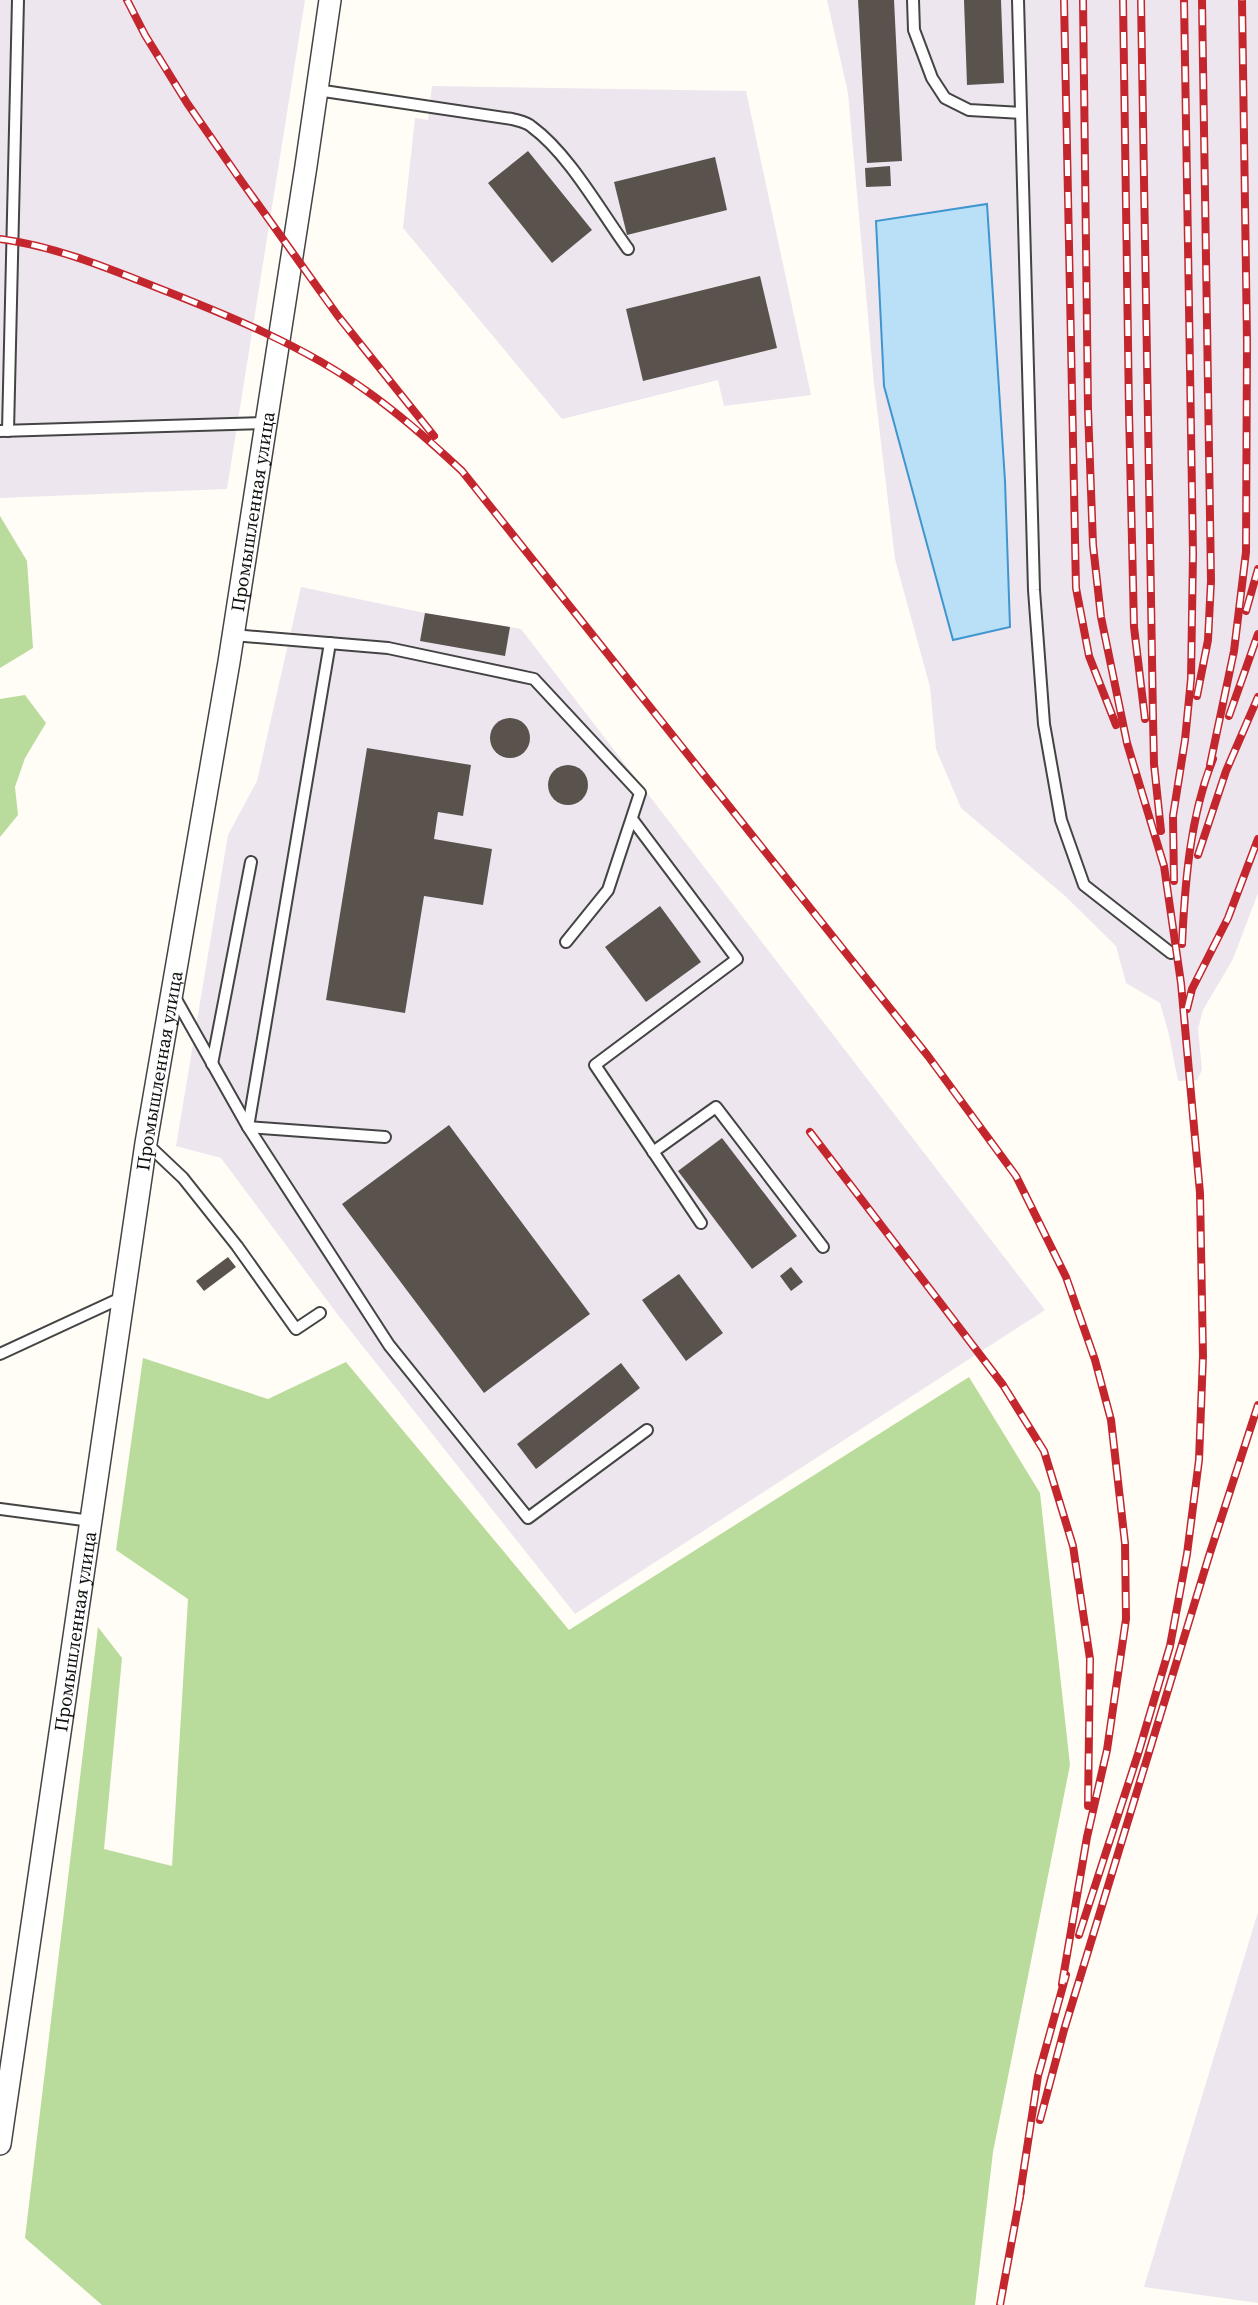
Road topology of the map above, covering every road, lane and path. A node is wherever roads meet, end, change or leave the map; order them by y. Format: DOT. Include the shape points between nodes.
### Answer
graph roads {
  1 [pos="19,0"];
  2 [pos="330,0"];
  3 [pos="913,0"];
  4 [pos="1018,0"];
  5 [pos="317,90"];
  6 [pos="1021,113"];
  7 [pos="628,249"];
  8 [pos="266,424"];
  9 [pos="4,431"];
  10 [pos="233,635"];
  11 [pos="330,643"];
  12 [pos="632,819"];
  13 [pos="251,862"];
  14 [pos="566,942"];
  15 [pos="1171,953"];
  16 [pos="172,992"];
  17 [pos="212,1064"];
  18 [pos="247,1127"];
  19 [pos="384,1137"];
  20 [pos="146,1143"];
  21 [pos="653,1152"];
  22 [pos="701,1223"];
  23 [pos="822,1247"];
  24 [pos="123,1297"];
  25 [pos="320,1312"];
  26 [pos="0,1354"];
  27 [pos="647,1430"];
  28 [pos="0,1509"];
  29 [pos="91,1521"];
  30 [pos="0,2144"];
  1 -- 9 [label="lane"];
  2 -- 5 [label="street, Промышленная улица"];
  3 -- 6 [label="lane" via="914,30 932,78 945,98 969,110"];
  4 -- 6 [label="lane"];
  5 -- 7 [label="lane" via="530,124 570,167"];
  5 -- 8 [label="street, Промышленная улица"];
  6 -- 15 [label="lane" via="1034,590 1044,724 1061,820 1084,885"];
  8 -- 9 [label="lane"];
  8 -- 10 [label="street, Промышленная улица"];
  10 -- 11 [label="lane"];
  10 -- 16 [label="street, Промышленная улица"];
  11 -- 12 [label="lane" via="388,648 534,678 640,793"];
  11 -- 18 [label="lane"];
  12 -- 14 [label="lane" via="608,890"];
  12 -- 21 [label="lane" via="737,959 595,1065"];
  13 -- 17 [label="lane"];
  16 -- 17 [label="lane"];
  16 -- 20 [label="street, Промышленная улица"];
  17 -- 18 [label="lane"];
  18 -- 19 [label="lane"];
  18 -- 27 [label="lane" via="388,1345 528,1518"];
  20 -- 24 [label="street, Промышленная улица"];
  20 -- 25 [label="lane" via="183,1178 296,1329"];
  21 -- 22 [label="lane"];
  21 -- 23 [label="lane" via="716,1107"];
  24 -- 26 [label="lane"];
  24 -- 29 [label="street, Промышленная улица"];
  28 -- 29 [label="lane"];
  29 -- 30 [label="street, Промышленная улица"];
}
